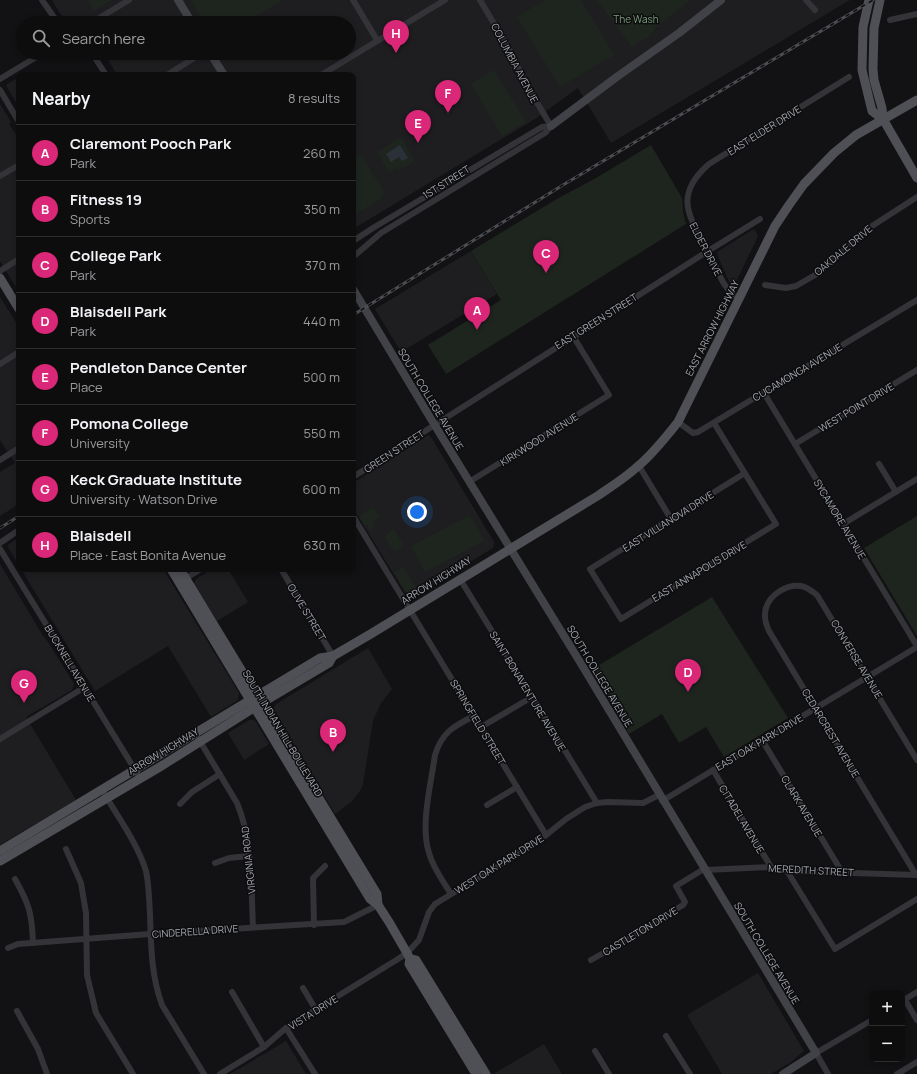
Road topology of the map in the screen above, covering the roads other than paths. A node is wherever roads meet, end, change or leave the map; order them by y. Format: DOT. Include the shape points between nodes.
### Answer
graph roads {
  1 [pos="42,0"];
  2 [pos="129,0"];
  3 [pos="178,0"];
  4 [pos="353,0"];
  5 [pos="445,0"];
  6 [pos="480,0"];
  7 [pos="721,0"];
  8 [pos="806,0"];
  9 [pos="869,0"];
  10 [pos="880,0"];
  11 [pos="815,10"];
  12 [pos="917,14"];
  13 [pos="53,16"];
  14 [pos="103,16"];
  15 [pos="188,16"];
  16 [pos="890,20"];
  17 [pos="378,40"];
  18 [pos="356,54"];
  19 [pos="31,60"];
  20 [pos="96,60"];
  21 [pos="191,60"];
  22 [pos="214,60"];
  23 [pos="345,60"];
  24 [pos="104,72"];
  25 [pos="171,72"];
  26 [pos="222,72"];
  27 [pos="326,72"];
  28 [pos="849,77"];
  29 [pos="0,79"];
  30 [pos="0,90"];
  31 [pos="917,100"];
  32 [pos="16,117"];
  33 [pos="883,120"];
  34 [pos="551,126"];
  35 [pos="16,167"];
  36 [pos="0,176"];
  37 [pos="917,178"];
  38 [pos="689,193"];
  39 [pos="917,197"];
  40 [pos="760,220"];
  41 [pos="356,239"];
  42 [pos="708,250"];
  43 [pos="356,254"];
  44 [pos="16,261"];
  45 [pos="0,270"];
  46 [pos="0,278"];
  47 [pos="765,285"];
  48 [pos="356,294"];
  49 [pos="738,298"];
  50 [pos="915,301"];
  51 [pos="16,304"];
  52 [pos="917,309"];
  53 [pos="573,336"];
  54 [pos="16,354"];
  55 [pos="0,364"];
  56 [pos="917,370"];
  57 [pos="764,392"];
  58 [pos="678,422"];
  59 [pos="714,423"];
  60 [pos="434,424"];
  61 [pos="795,444"];
  62 [pos="16,450"];
  63 [pos="1,458"];
  64 [pos="879,464"];
  65 [pos="639,466"];
  66 [pos="745,473"];
  67 [pos="356,475"];
  68 [pos="917,479"];
  69 [pos="470,482"];
  70 [pos="896,492"];
  71 [pos="672,519"];
  72 [pos="356,521"];
  73 [pos="843,524"];
  74 [pos="16,532"];
  75 [pos="0,543"];
  76 [pos="0,548"];
  77 [pos="510,548"];
  78 [pos="174,572"];
  79 [pos="181,572"];
  80 [pos="196,572"];
  81 [pos="283,572"];
  82 [pos="460,579"];
  83 [pos="182,580"];
  84 [pos="779,591"];
  85 [pos="409,610"];
  86 [pos="621,619"];
  87 [pos="917,646"];
  88 [pos="333,656"];
  89 [pos="867,677"];
  90 [pos="85,687"];
  91 [pos="532,697"];
  92 [pos="256,702"];
  93 [pos="816,708"];
  94 [pos="474,716"];
  95 [pos="481,727"];
  96 [pos="8,734"];
  97 [pos="0,735"];
  98 [pos="198,737"];
  99 [pos="0,739"];
  100 [pos="762,740"];
  101 [pos="917,760"];
  102 [pos="713,770"];
  103 [pos="138,774"];
  104 [pos="220,774"];
  105 [pos="517,787"];
  106 [pos="104,794"];
  107 [pos="661,798"];
  108 [pos="596,803"];
  109 [pos="180,804"];
  110 [pos="487,805"];
  111 [pos="546,835"];
  112 [pos="66,849"];
  113 [pos="0,851"];
  114 [pos="249,856"];
  115 [pos="0,861"];
  116 [pos="214,863"];
  117 [pos="325,866"];
  118 [pos="771,867"];
  119 [pos="704,870"];
  120 [pos="787,871"];
  121 [pos="842,872"];
  122 [pos="917,875"];
  123 [pos="15,879"];
  124 [pos="451,894"];
  125 [pos="917,899"];
  126 [pos="378,905"];
  127 [pos="314,925"];
  128 [pos="253,927"];
  129 [pos="150,934"];
  130 [pos="85,939"];
  131 [pos="33,943"];
  132 [pos="8,948"];
  133 [pos="409,956"];
  134 [pos="591,960"];
  135 [pos="304,988"];
  136 [pos="232,992"];
  137 [pos="917,992"];
  138 [pos="905,1000"];
  139 [pos="905,1004"];
  140 [pos="316,1010"];
  141 [pos="18,1011"];
  142 [pos="917,1020"];
  143 [pos="869,1022"];
  144 [pos="286,1028"];
  145 [pos="666,1036"];
  146 [pos="264,1047"];
  147 [pos="595,1051"];
  148 [pos="816,1053"];
  149 [pos="917,1062"];
  150 [pos="47,1074"];
  151 [pos="133,1074"];
  152 [pos="204,1074"];
  153 [pos="220,1074"];
  154 [pos="315,1074"];
  155 [pos="476,1074"];
  156 [pos="486,1074"];
  157 [pos="609,1074"];
  158 [pos="690,1074"];
  159 [pos="782,1074"];
  160 [pos="828,1074"];
  161 [pos="897,1074"];
  1 -- 13 [label="street"];
  2 -- 14 [label="street"];
  3 -- 15 [label="street"];
  4 -- 17 [label="street"];
  5 -- 17 [label="street"];
  6 -- 34 [label="street, COLUMBIA AVENUE"];
  7 -- 34 [label="street, 1ST STREET" via="679,34"];
  8 -- 11 [label="street"];
  9 -- 33 [label="main road" via="863,27 862,70 872,111"];
  10 -- 33 [label="main road" via="874,28 872,69"];
  12 -- 16 [label="street"];
  17 -- 18 [label="street"];
  19 -- 29 [label="street"];
  20 -- 24 [label="street"];
  21 -- 25 [label="street"];
  22 -- 26 [label="street"];
  23 -- 27 [label="street"];
  28 -- 38 [label="street, EAST ELDER DRIVE" via="709,164 697,177"];
  30 -- 32 [label="street"];
  31 -- 33 [label="main road, EAST ARROW HIGHWAY"];
  33 -- 37 [label="main road"];
  33 -- 49 [label="main road, EAST ARROW HIGHWAY" via="856,135 834,152 804,184 774,226"];
  34 -- 41 [label="street, 1ST STREET" via="542,127"];
  34 -- 43 [label="street, 1ST STREET" via="545,133 381,233"];
  35 -- 36 [label="street"];
  38 -- 42 [label="street, ELDER DRIVE" via="689,216"];
  39 -- 47 [label="street, OAKDALE DRIVE" via="872,226 815,275 803,282 786,288"];
  40 -- 42 [label="street, EAST GREEN STREET"];
  42 -- 49 [label="street, ELDER DRIVE" via="722,283"];
  42 -- 53 [label="street, EAST GREEN STREET"];
  44 -- 45 [label="street"];
  46 -- 51 [label="main road"];
  48 -- 60 [label="street, SOUTH COLLEGE AVENUE"];
  49 -- 58 [label="main road, EAST ARROW HIGHWAY"];
  50 -- 52 [label="street"];
  50 -- 57 [label="street, CUCAMONGA AVENUE"];
  53 -- 60 [label="street, EAST GREEN STREET"];
  53 -- 69 [label="street, KIRKWOOD AVENUE" via="609,395"];
  54 -- 55 [label="street"];
  56 -- 61 [label="street, WEST POINT DRIVE"];
  57 -- 59 [label="street, CUCAMONGA AVENUE"];
  57 -- 61 [label="street, SYCAMORE AVENUE"];
  58 -- 59 [label="street, CUCAMONGA AVENUE" via="693,432"];
  58 -- 65 [label="main road, EAST ARROW HIGHWAY"];
  59 -- 66 [label="street"];
  60 -- 67 [label="street, GREEN STREET"];
  60 -- 69 [label="street, SOUTH COLLEGE AVENUE"];
  61 -- 73 [label="street, SYCAMORE AVENUE"];
  62 -- 63 [label="street"];
  64 -- 70 [label="street"];
  65 -- 71 [label="street"];
  65 -- 77 [label="main road, EAST ARROW HIGHWAY" via="599,495"];
  66 -- 71 [label="street, EAST VILLANOVA DRIVE"];
  66 -- 86 [label="street, EAST ANNAPOLIS DRIVE" via="776,524"];
  68 -- 70 [label="street"];
  69 -- 77 [label="street, SOUTH COLLEGE AVENUE"];
  70 -- 73 [label="street"];
  71 -- 86 [label="street, EAST VILLANOVA DRIVE" via="590,569"];
  72 -- 85 [label="street, SPRINGFIELD STREET"];
  73 -- 87 [label="street, SYCAMORE AVENUE"];
  74 -- 75 [label="street"];
  76 -- 90 [label="street, BUCKNELL AVENUE"];
  77 -- 82 [label="main road, ARROW HIGHWAY"];
  77 -- 107 [label="street, SOUTH COLLEGE AVENUE"];
  78 -- 83 [label="main road, SOUTH INDIAN HILL BOULEVARD"];
  79 -- 83 [label="main road, SOUTH INDIAN HILL BOULEVARD"];
  80 -- 83 [label="street"];
  81 -- 88 [label="street, OLIVE STREET"];
  82 -- 85 [label="main road, ARROW HIGHWAY"];
  82 -- 91 [label="street, SAINT BONAVENTURE AVENUE"];
  83 -- 92 [label="main road, SOUTH INDIAN HILL BOULEVARD"];
  84 -- 89 [label="street, CONVERSE AVENUE" via="789,586 801,586 817,595"];
  84 -- 93 [label="street, CEDARCREST AVENUE" via="766,607 766,625"];
  85 -- 88 [label="main road, ARROW HIGHWAY"];
  85 -- 94 [label="street, SPRINGFIELD STREET"];
  87 -- 89 [label="street, EAST OAK PARK DRIVE"];
  88 -- 92 [label="main road, ARROW HIGHWAY" via="329,663"];
  89 -- 93 [label="street, EAST OAK PARK DRIVE"];
  89 -- 101 [label="street, CONVERSE AVENUE"];
  90 -- 96 [label="street"];
  90 -- 103 [label="street, BUCKNELL AVENUE"];
  91 -- 95 [label="street"];
  91 -- 108 [label="street, SAINT BONAVENTURE AVENUE"];
  92 -- 98 [label="main road, ARROW HIGHWAY"];
  92 -- 126 [label="main road, SOUTH INDIAN HILL BOULEVARD" via="370,899"];
  93 -- 100 [label="street, EAST OAK PARK DRIVE"];
  93 -- 122 [label="street, CEDARCREST AVENUE"];
  94 -- 95 [label="street, SPRINGFIELD STREET"];
  94 -- 124 [label="street" via="449,731 438,746 425,825 429,854"];
  95 -- 105 [label="street, SPRINGFIELD STREET"];
  96 -- 97 [label="street"];
  96 -- 99 [label="street"];
  98 -- 103 [label="main road, ARROW HIGHWAY"];
  98 -- 104 [label="street, VIRGINIA ROAD"];
  100 -- 102 [label="street, EAST OAK PARK DRIVE"];
  100 -- 121 [label="street, CLARK AVENUE"];
  102 -- 107 [label="street, EAST OAK PARK DRIVE"];
  102 -- 118 [label="street, CITADEL AVENUE"];
  103 -- 106 [label="main road, ARROW HIGHWAY"];
  104 -- 109 [label="street" via="192,792"];
  104 -- 114 [label="street, VIRGINIA ROAD" via="241,812"];
  105 -- 110 [label="street"];
  105 -- 111 [label="street, SPRINGFIELD STREET"];
  106 -- 113 [label="main road, ARROW HIGHWAY"];
  106 -- 115 [label="main road, ARROW HIGHWAY"];
  106 -- 129 [label="street" via="139,852 146,871"];
  107 -- 108 [label="street, WEST OAK PARK DRIVE" via="643,803"];
  107 -- 119 [label="street, SOUTH COLLEGE AVENUE"];
  108 -- 111 [label="street, WEST OAK PARK DRIVE" via="585,806"];
  111 -- 124 [label="street, WEST OAK PARK DRIVE"];
  112 -- 130 [label="street" via="81,883 86,913"];
  114 -- 116 [label="street"];
  114 -- 128 [label="street, VIRGINIA ROAD"];
  117 -- 127 [label="street" via="313,878"];
  118 -- 119 [label="street, MEREDITH STREET"];
  118 -- 120 [label="street, MEREDITH STREET"];
  119 -- 134 [label="street, CASTLETON DRIVE" via="676,886 685,902 684,905"];
  119 -- 148 [label="street, SOUTH COLLEGE AVENUE"];
  120 -- 121 [label="street, MEREDITH STREET"];
  120 -- 125 [label="street" via="835,949"];
  121 -- 122 [label="street, MEREDITH STREET"];
  123 -- 131 [label="street" via="27,900 32,920"];
  124 -- 133 [label="street, WEST OAK PARK DRIVE" via="435,904 429,912 420,940"];
  126 -- 127 [label="street, CINDERELLA DRIVE" via="344,922"];
  126 -- 133 [label="main road, SOUTH INDIAN HILL BOULEVARD"];
  127 -- 128 [label="street, CINDERELLA DRIVE"];
  128 -- 129 [label="street, CINDERELLA DRIVE"];
  129 -- 130 [label="street, CINDERELLA DRIVE"];
  129 -- 152 [label="street" via="151,961 158,995"];
  130 -- 131 [label="street, CINDERELLA DRIVE"];
  130 -- 151 [label="street" via="87,975 96,1013"];
  131 -- 132 [label="street, CINDERELLA DRIVE"];
  133 -- 140 [label="street, VISTA DRIVE" via="398,959"];
  133 -- 155 [label="main road, SOUTH INDIAN HILL BOULEVARD" via="409,964"];
  133 -- 156 [label="main road, SOUTH INDIAN HILL BOULEVARD" via="416,960"];
  135 -- 140 [label="street"];
  136 -- 146 [label="street"];
  137 -- 138 [label="street"];
  139 -- 142 [label="street"];
  140 -- 144 [label="street, VISTA DRIVE"];
  141 -- 150 [label="street" via="38,1049"];
  143 -- 148 [label="street"];
  144 -- 146 [label="street, VISTA DRIVE"];
  144 -- 154 [label="street"];
  145 -- 158 [label="street"];
  146 -- 153 [label="street, VISTA DRIVE"];
  147 -- 157 [label="street"];
  148 -- 159 [label="street"];
  148 -- 160 [label="street, SOUTH COLLEGE AVENUE"];
  149 -- 161 [label="street"];
}
